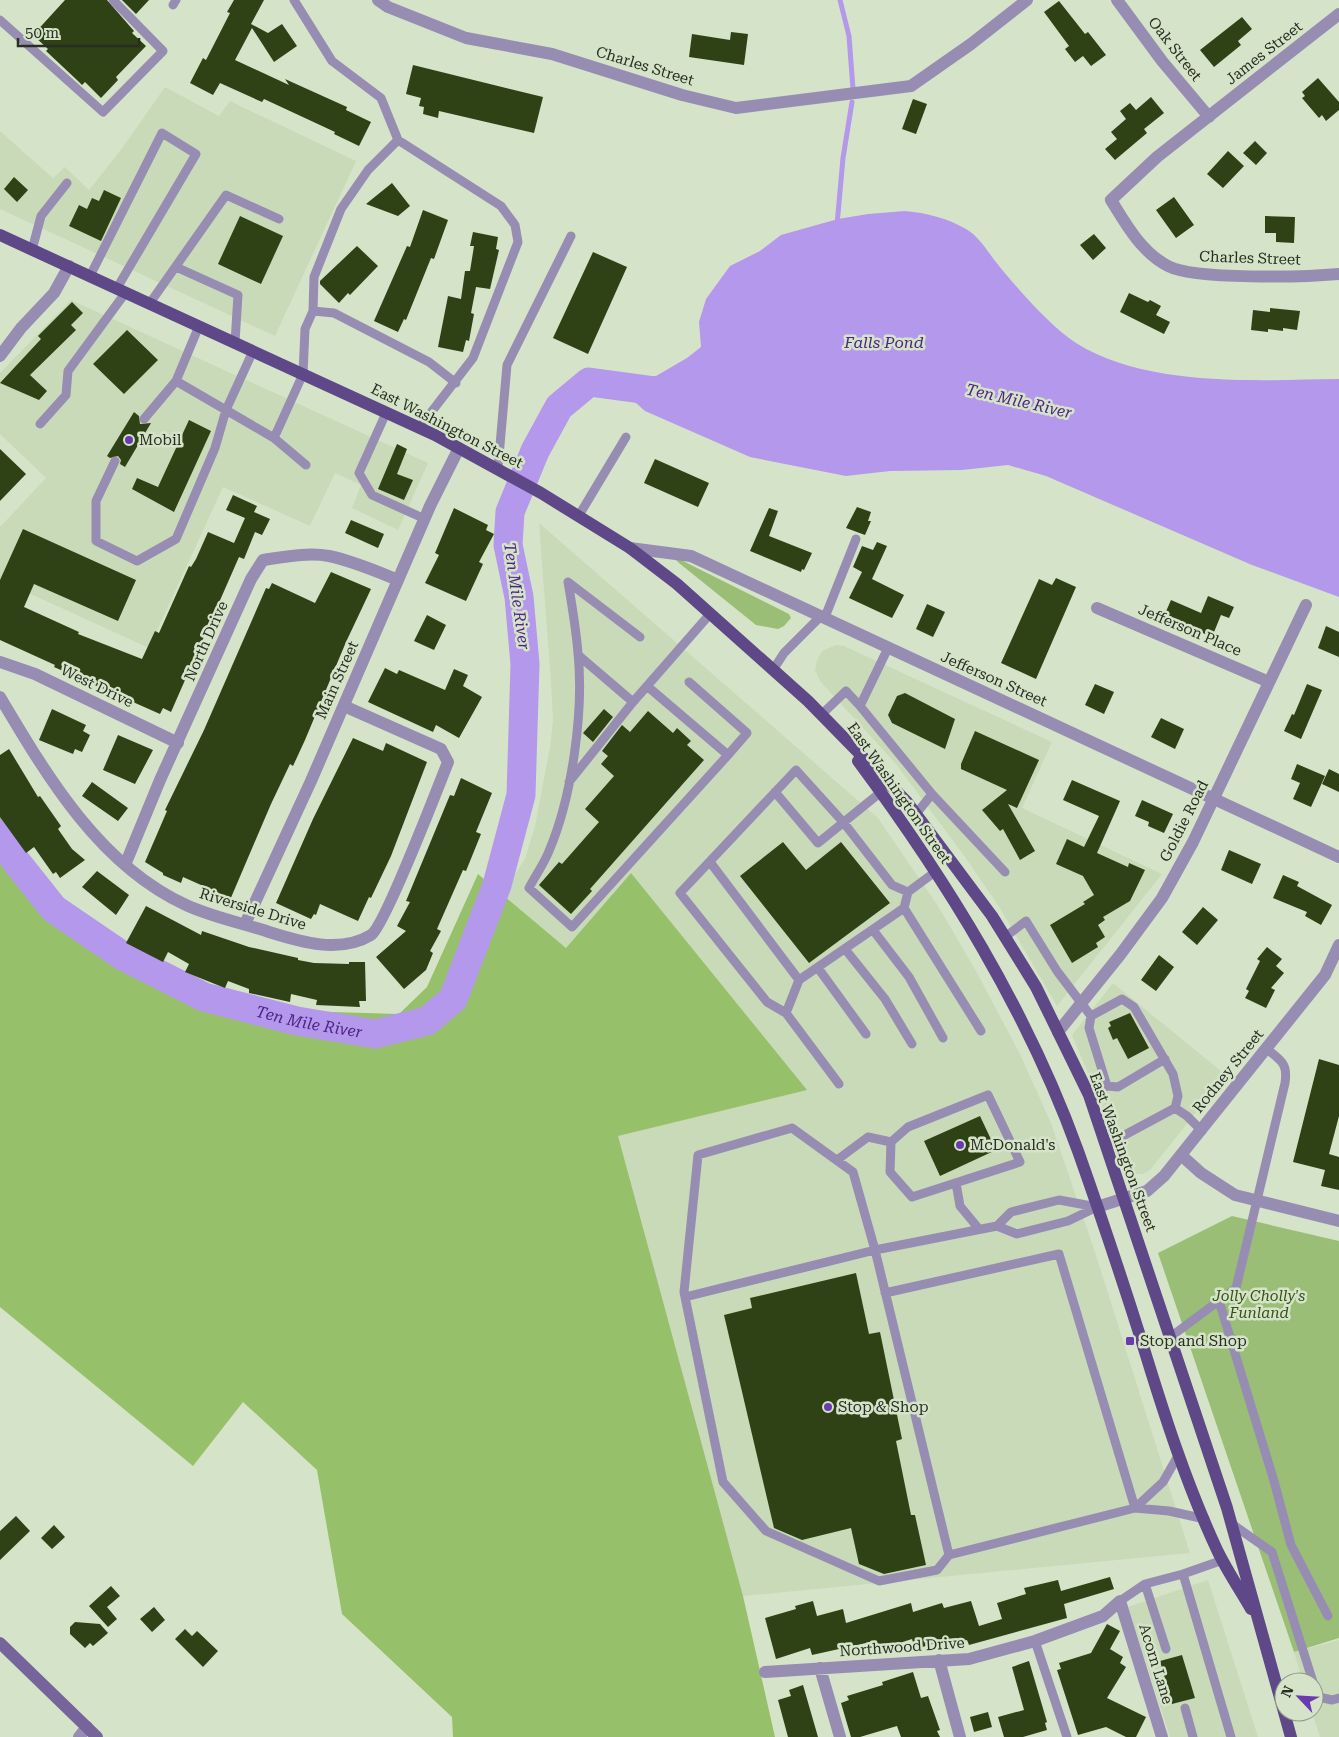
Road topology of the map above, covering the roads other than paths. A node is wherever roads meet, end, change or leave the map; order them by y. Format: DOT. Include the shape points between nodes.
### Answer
graph roads {
  1 [pos="112,0"];
  2 [pos="294,0"];
  3 [pos="378,0"];
  4 [pos="1027,0"];
  5 [pos="1116,0"];
  6 [pos="1339,14"];
  7 [pos="0,20"];
  8 [pos="1209,117"];
  9 [pos="398,140"];
  10 [pos="67,183"];
  11 [pos="279,219"];
  12 [pos="0,235"];
  13 [pos="571,236"];
  14 [pos="32,250"];
  15 [pos="69,266"];
  16 [pos="176,267"];
  17 [pos="1339,274"];
  18 [pos="90,276"];
  19 [pos="121,290"];
  20 [pos="150,303"];
  21 [pos="313,311"];
  22 [pos="199,326"];
  23 [pos="235,342"];
  24 [pos="253,351"];
  25 [pos="0,356"];
  26 [pos="303,374"];
  27 [pos="176,381"];
  28 [pos="456,383"];
  29 [pos="226,410"];
  30 [pos="386,412"];
  31 [pos="144,419"];
  32 [pos="40,424"];
  33 [pos="419,428"];
  34 [pos="626,437"];
  35 [pos="274,438"];
  36 [pos="459,448"];
  37 [pos="115,461"];
  38 [pos="306,465"];
  39 [pos="501,470"];
  40 [pos="578,518"];
  41 [pos="425,519"];
  42 [pos="856,539"];
  43 [pos="630,548"];
  44 [pos="398,580"];
  45 [pos="1306,605"];
  46 [pos="1097,608"];
  47 [pos="710,614"];
  48 [pos="823,616"];
  49 [pos="640,638"];
  50 [pos="888,648"];
  51 [pos="578,655"];
  52 [pos="0,662"];
  53 [pos="773,670"];
  54 [pos="689,682"];
  55 [pos="1269,682"];
  56 [pos="647,686"];
  57 [pos="0,697"];
  58 [pos="633,702"];
  59 [pos="344,706"];
  60 [pos="860,706"];
  61 [pos="825,719"];
  62 [pos="178,743"];
  63 [pos="728,755"];
  64 [pos="569,782"];
  65 [pos="775,792"];
  66 [pos="881,792"];
  67 [pos="932,794"];
  68 [pos="1214,799"];
  69 [pos="916,814"];
  70 [pos="844,823"];
  71 [pos="1339,857"];
  72 [pos="710,862"];
  73 [pos="125,865"];
  74 [pos="936,872"];
  75 [pos="1005,872"];
  76 [pos="908,892"];
  77 [pos="904,908"];
  78 [pos="245,924"];
  79 [pos="873,930"];
  80 [pos="1005,937"];
  81 [pos="1339,945"];
  82 [pos="845,949"];
  83 [pos="818,968"];
  84 [pos="800,980"];
  85 [pos="1081,1003"];
  86 [pos="786,1013"];
  87 [pos="1091,1016"];
  88 [pos="981,1031"];
  89 [pos="1058,1032"];
  90 [pos="866,1034"];
  91 [pos="943,1038"];
  92 [pos="912,1044"];
  93 [pos="1267,1049"];
  94 [pos="1165,1060"];
  95 [pos="838,1084"];
  96 [pos="1107,1086"];
  97 [pos="1089,1095"];
  98 [pos="1174,1108"];
  99 [pos="1202,1130"];
  100 [pos="891,1142"];
  101 [pos="1106,1145"];
  102 [pos="1182,1155"];
  103 [pos="837,1160"];
  104 [pos="956,1183"];
  105 [pos="1125,1199"];
  106 [pos="1259,1201"];
  107 [pos="1097,1207"];
  108 [pos="1339,1221"];
  109 [pos="997,1226"];
  110 [pos="979,1229"];
  111 [pos="874,1250"];
  112 [pos="885,1293"];
  113 [pos="685,1297"];
  114 [pos="1219,1301"];
  115 [pos="1169,1338"];
  116 [pos="1179,1454"];
  117 [pos="1135,1508"];
  118 [pos="1205,1518"];
  119 [pos="1232,1524"];
  120 [pos="949,1555"];
  121 [pos="1223,1560"];
  122 [pos="1184,1574"];
  123 [pos="1145,1584"];
  124 [pos="1120,1601"];
  125 [pos="1328,1616"];
  126 [pos="1260,1624"];
  127 [pos="1035,1641"];
  128 [pos="0,1643"];
  129 [pos="1166,1649"];
  130 [pos="939,1660"];
  131 [pos="820,1668"];
  132 [pos="765,1672"];
  133 [pos="1309,1672"];
  134 [pos="1274,1675"];
  135 [pos="1324,1698"];
  136 [pos="1339,1698"];
  137 [pos="1185,1708"];
  138 [pos="1287,1722"];
  139 [pos="83,1732"];
  140 [pos="97,1737"];
  141 [pos="840,1737"];
  142 [pos="960,1737"];
  143 [pos="1067,1737"];
  144 [pos="1162,1737"];
  145 [pos="1193,1737"];
  146 [pos="1231,1737"];
  147 [pos="1291,1737"];
  1 -- 7 [label="lane" via="162,50 103,112"];
  2 -- 9 [label="lane" via="332,61 381,98"];
  3 -- 4 [label="street, Charles Street" via="466,38 552,54 682,95 736,108 911,86"];
  5 -- 8 [label="street, Oak Street"];
  6 -- 8 [label="street, James Street"];
  8 -- 17 [label="street, Charles Street" via="1157,157 1111,200 1132,233 1154,257 1169,267 1204,274"];
  9 -- 21 [label="lane" via="368,170 341,208 314,277"];
  9 -- 28 [label="lane" via="501,206 515,225 518,242 473,358"];
  10 -- 14 [label="lane" via="41,216"];
  11 -- 16 [label="lane" via="226,195"];
  12 -- 14 [label="main road, East Washington Street"];
  13 -- 39 [label="lane" via="507,365"];
  14 -- 15 [label="main road, East Washington Street"];
  15 -- 18 [label="main road, East Washington Street"];
  15 -- 25 [label="street" via="54,293"];
  16 -- 20 [label="lane"];
  16 -- 23 [label="lane" via="238,295"];
  18 -- 19 [label="main road, East Washington Street"];
  18 -- 19 [label="lane" via="162,133 196,154"];
  19 -- 20 [label="main road, East Washington Street"];
  19 -- 32 [label="lane" via="68,371 66,395"];
  20 -- 22 [label="main road, East Washington Street"];
  21 -- 26 [label="lane" via="305,329"];
  21 -- 28 [label="lane" via="334,313 429,362"];
  22 -- 23 [label="main road, East Washington Street"];
  22 -- 27 [label="lane"];
  23 -- 24 [label="main road, East Washington Street"];
  24 -- 26 [label="main road, East Washington Street"];
  24 -- 29 [label="lane"];
  26 -- 30 [label="main road, East Washington Street"];
  26 -- 35 [label="lane"];
  27 -- 29 [label="lane"];
  27 -- 31 [label="lane"];
  28 -- 33 [label="lane"];
  29 -- 35 [label="lane"];
  29 -- 37 [label="lane" via="215,448 176,539 137,561 96,541 96,501"];
  30 -- 33 [label="main road, East Washington Street"];
  30 -- 41 [label="lane" via="359,473 372,495"];
  33 -- 36 [label="main road, East Washington Street"];
  34 -- 40 [label="lane"];
  35 -- 38 [label="lane"];
  36 -- 39 [label="main road, East Washington Street"];
  36 -- 41 [label="street, Main Street"];
  39 -- 40 [label="main road, East Washington Street"];
  40 -- 43 [label="main road, East Washington Street"];
  41 -- 44 [label="street, Main Street"];
  42 -- 48 [label="lane"];
  43 -- 47 [label="main road, East Washington Street"];
  43 -- 48 [label="street, Jefferson Street" via="692,556"];
  44 -- 59 [label="street, Main Street"];
  44 -- 62 [label="street, North Drive" via="327,556 263,560 251,579"];
  45 -- 55 [label="street, Goldie Road"];
  46 -- 55 [label="street, Jefferson Place"];
  47 -- 53 [label="main road, East Washington Street"];
  47 -- 56 [label="lane"];
  48 -- 50 [label="street, Jefferson Street"];
  48 -- 53 [label="lane" via="784,653"];
  49 -- 51 [label="lane" via="568,582"];
  50 -- 60 [label="lane"];
  50 -- 68 [label="street, Jefferson Street"];
  51 -- 58 [label="lane"];
  51 -- 64 [label="lane" via="578,710"];
  52 -- 62 [label="street, West Drive" via="35,674"];
  53 -- 61 [label="main road, East Washington Street"];
  54 -- 63 [label="lane" via="747,733"];
  55 -- 68 [label="street, Goldie Road"];
  56 -- 58 [label="lane"];
  56 -- 63 [label="lane"];
  57 -- 73 [label="street, Riverside Drive" via="24,738 77,813 113,856"];
  58 -- 64 [label="lane"];
  59 -- 78 [label="street, Main Street"];
  59 -- 78 [label="street, Riverside Drive" via="441,749 448,762 388,906 373,934 346,945 305,943"];
  60 -- 61 [label="lane" via="846,691"];
  60 -- 67 [label="lane"];
  61 -- 66 [label="main road, East Washington Street"];
  61 -- 69 [label="main road, East Washington Street"];
  62 -- 73 [label="street, North Drive"];
  63 -- 64 [label="lane" via="572,927 529,888 549,852"];
  65 -- 70 [label="lane" via="818,843"];
  65 -- 70 [label="lane" via="796,770"];
  65 -- 72 [label="lane"];
  66 -- 70 [label="lane"];
  66 -- 74 [label="main road, East Washington Street"];
  67 -- 69 [label="lane"];
  67 -- 75 [label="lane"];
  68 -- 71 [label="street, Jefferson Street"];
  68 -- 85 [label="street, Goldie Road" via="1162,898"];
  69 -- 80 [label="main road, East Washington Street"];
  70 -- 76 [label="lane" via="892,885"];
  72 -- 84 [label="lane"];
  72 -- 86 [label="lane" via="680,893 767,1002"];
  73 -- 78 [label="street, Riverside Drive" via="144,882 187,906"];
  74 -- 76 [label="lane"];
  74 -- 107 [label="main road, East Washington Street" via="1025,1026 1077,1148"];
  76 -- 77 [label="lane"];
  77 -- 79 [label="lane"];
  77 -- 88 [label="lane"];
  79 -- 82 [label="lane"];
  79 -- 91 [label="lane" via="909,977"];
  80 -- 85 [label="lane" via="1026,921"];
  80 -- 89 [label="main road, East Washington Street" via="1036,987"];
  81 -- 93 [label="street, Rodney Street" via="1325,975"];
  82 -- 83 [label="lane"];
  82 -- 92 [label="lane" via="885,999"];
  83 -- 84 [label="lane"];
  83 -- 90 [label="lane"];
  84 -- 86 [label="lane"];
  85 -- 87 [label="lane"];
  85 -- 89 [label="street, Goldie Road"];
  86 -- 95 [label="lane"];
  87 -- 94 [label="lane" via="1122,1000 1134,1007"];
  87 -- 96 [label="lane" via="1089,1028"];
  89 -- 97 [label="main road, East Washington Street"];
  93 -- 99 [label="street, Rodney Street"];
  93 -- 106 [label="lane" via="1287,1071"];
  94 -- 96 [label="lane" via="1118,1087"];
  94 -- 98 [label="lane" via="1173,1074 1178,1096"];
  96 -- 97 [label="lane"];
  97 -- 101 [label="main road, East Washington Street"];
  98 -- 99 [label="lane"];
  98 -- 101 [label="lane"];
  99 -- 102 [label="street, Rodney Street"];
  100 -- 103 [label="lane" via="868,1137"];
  100 -- 104 [label="lane" via="890,1172 912,1197"];
  100 -- 104 [label="lane" via="908,1128 988,1095 1020,1162"];
  101 -- 105 [label="main road, East Washington Street"];
  102 -- 105 [label="street, Rodney Street" via="1146,1191"];
  102 -- 106 [label="street" via="1201,1173 1235,1195"];
  103 -- 111 [label="lane" via="853,1172"];
  103 -- 113 [label="lane" via="792,1128 698,1155"];
  104 -- 110 [label="lane" via="960,1206"];
  105 -- 107 [label="street, Rodney Street"];
  105 -- 115 [label="main road, East Washington Street"];
  106 -- 108 [label="street"];
  106 -- 114 [label="lane" via="1236,1288"];
  107 -- 109 [label="lane" via="1068,1221 1017,1234"];
  107 -- 109 [label="lane" via="1059,1200 1011,1212"];
  107 -- 116 [label="main road, East Washington Street"];
  109 -- 110 [label="lane"];
  110 -- 111 [label="lane"];
  111 -- 112 [label="lane"];
  111 -- 113 [label="lane"];
  112 -- 117 [label="lane" via="1058,1254"];
  112 -- 120 [label="lane"];
  113 -- 120 [label="lane" via="723,1482 766,1531 879,1581 937,1570"];
  114 -- 115 [label="lane"];
  114 -- 125 [label="lane" via="1291,1546"];
  115 -- 119 [label="main road, East Washington Street"];
  116 -- 117 [label="lane" via="1163,1482"];
  116 -- 118 [label="main road, East Washington Street"];
  117 -- 118 [label="lane"];
  117 -- 120 [label="lane"];
  118 -- 121 [label="main road, East Washington Street"];
  119 -- 126 [label="main road, East Washington Street"];
  119 -- 133 [label="lane" via="1272,1552"];
  121 -- 122 [label="lane"];
  121 -- 126 [label="main road, East Washington Street"];
  122 -- 123 [label="lane"];
  122 -- 146 [label="lane"];
  123 -- 124 [label="lane"];
  123 -- 129 [label="lane"];
  124 -- 127 [label="street, Northwood Drive" via="1103,1616"];
  124 -- 144 [label="street, Acorn Lane"];
  126 -- 134 [label="main road, East Washington Street"];
  127 -- 130 [label="street, Northwood Drive" via="969,1659"];
  127 -- 143 [label="lane"];
  128 -- 139 [label="main road"];
  130 -- 131 [label="street, Northwood Drive"];
  130 -- 142 [label="street"];
  131 -- 132 [label="street, Northwood Drive"];
  131 -- 141 [label="street"];
  135 -- 136 [label="lane"];
  137 -- 145 [label="lane"];
  138 -- 147 [label="main road, East Washington Street"];
  139 -- 140 [label="main road"];
}
